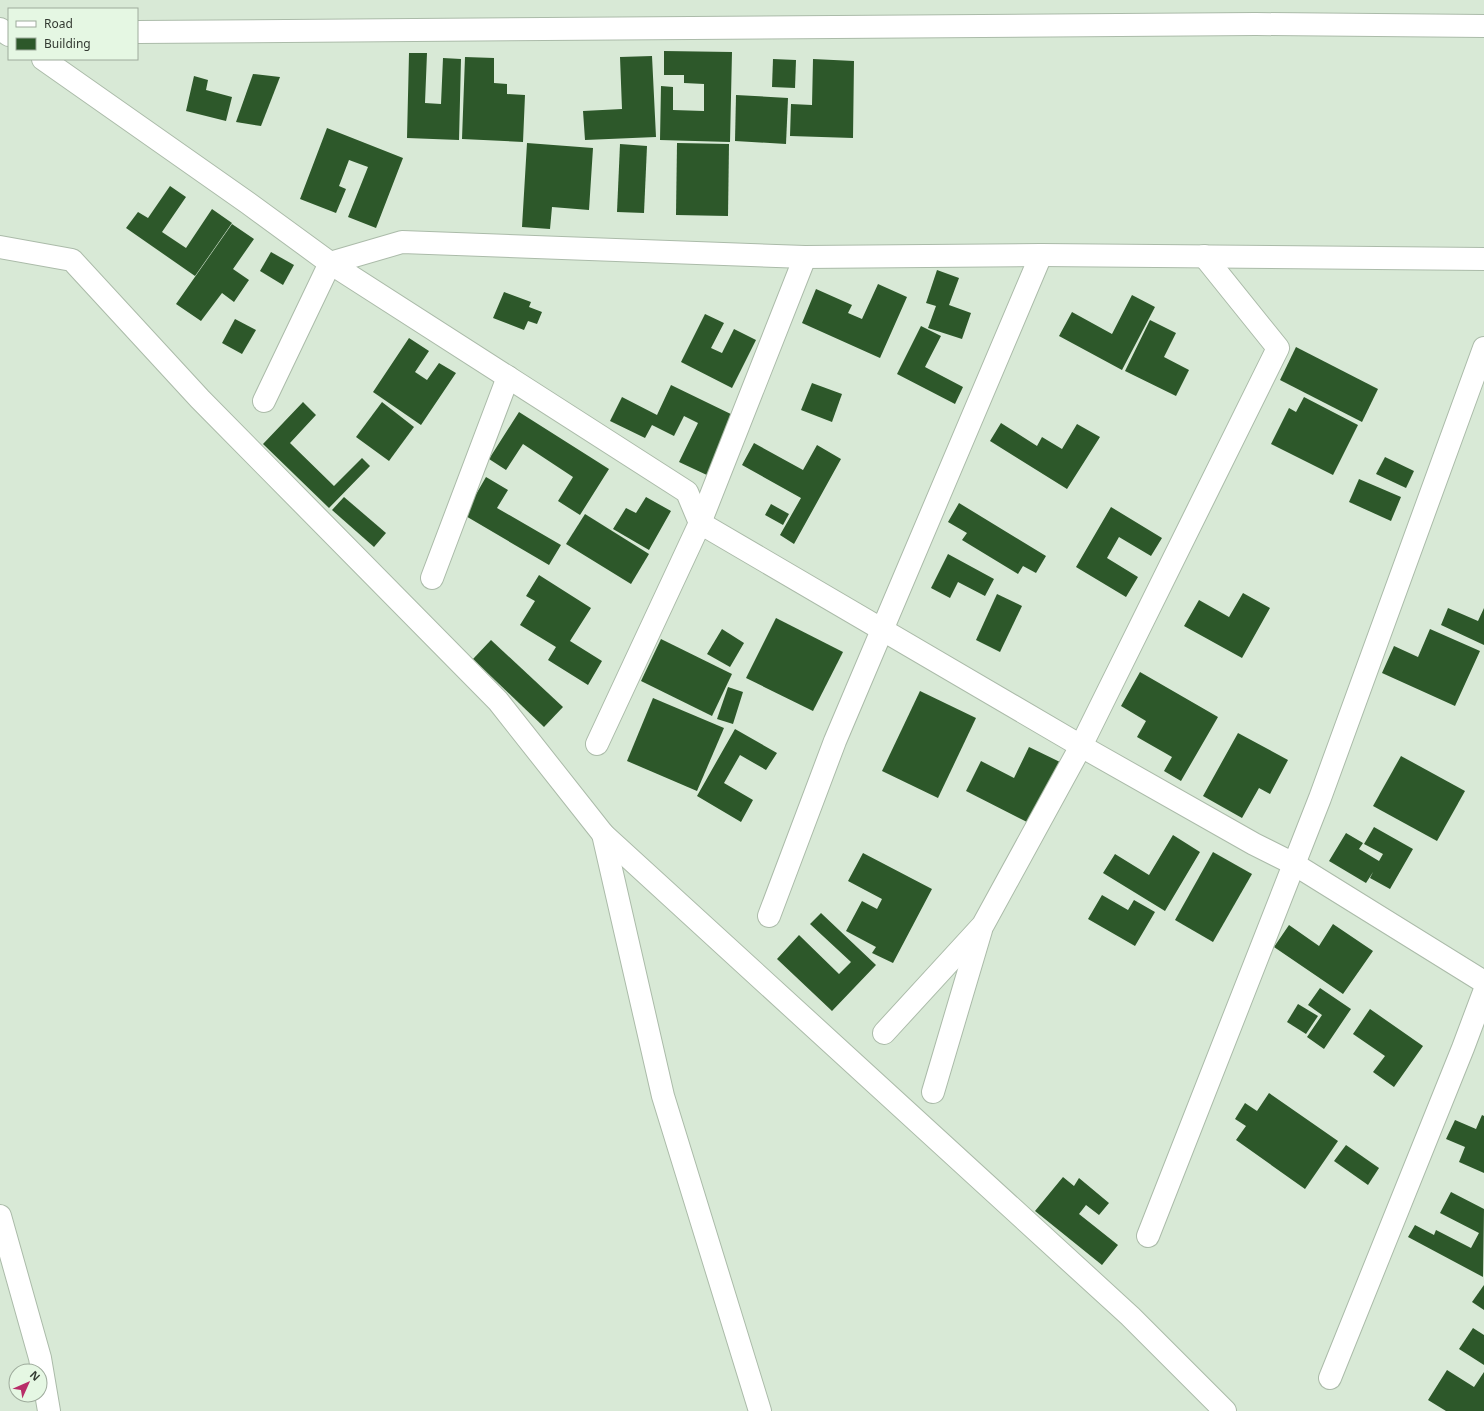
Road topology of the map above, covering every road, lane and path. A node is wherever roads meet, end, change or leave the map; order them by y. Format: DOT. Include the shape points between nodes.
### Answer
graph roads {
  1 [pos="1484,26"];
  2 [pos="0,28"];
  3 [pos="138,32"];
  4 [pos="8,34"];
  5 [pos="45,60"];
  6 [pos="0,247"];
  7 [pos="1041,255"];
  8 [pos="1204,256"];
  9 [pos="805,257"];
  10 [pos="1484,259"];
  11 [pos="330,263"];
  12 [pos="1484,348"];
  13 [pos="508,377"];
  14 [pos="264,401"];
  15 [pos="700,523"];
  16 [pos="432,578"];
  17 [pos="883,629"];
  18 [pos="597,744"];
  19 [pos="1081,746"];
  20 [pos="603,834"];
  21 [pos="1294,864"];
  22 [pos="769,916"];
  23 [pos="983,925"];
  24 [pos="1484,982"];
  25 [pos="1484,992"];
  26 [pos="884,1033"];
  27 [pos="933,1092"];
  28 [pos="0,1216"];
  29 [pos="1148,1236"];
  30 [pos="1330,1378"];
  31 [pos="49,1411"];
  32 [pos="760,1411"];
  33 [pos="1225,1411"];
  1 -- 3 [label="street" via="1248,24"];
  2 -- 4 [label="street"];
  5 -- 11 [label="street"];
  6 -- 20 [label="street" via="72,260 200,399 498,701"];
  7 -- 8 [label="street"];
  7 -- 9 [label="street"];
  7 -- 17 [label="street"];
  8 -- 10 [label="street"];
  8 -- 19 [label="street" via="1278,348"];
  9 -- 11 [label="street" via="402,242"];
  9 -- 15 [label="street"];
  11 -- 13 [label="street"];
  11 -- 14 [label="street"];
  12 -- 21 [label="street"];
  13 -- 15 [label="street" via="688,492"];
  13 -- 16 [label="street"];
  15 -- 17 [label="street"];
  15 -- 18 [label="street"];
  17 -- 19 [label="street"];
  17 -- 22 [label="street" via="835,742"];
  19 -- 21 [label="street"];
  19 -- 23 [label="street"];
  20 -- 32 [label="street" via="663,1096"];
  20 -- 33 [label="street" via="1130,1316"];
  21 -- 24 [label="street"];
  21 -- 29 [label="street"];
  23 -- 26 [label="street"];
  23 -- 27 [label="street"];
  25 -- 30 [label="street"];
  28 -- 31 [label="street" via="40,1358"];
}
